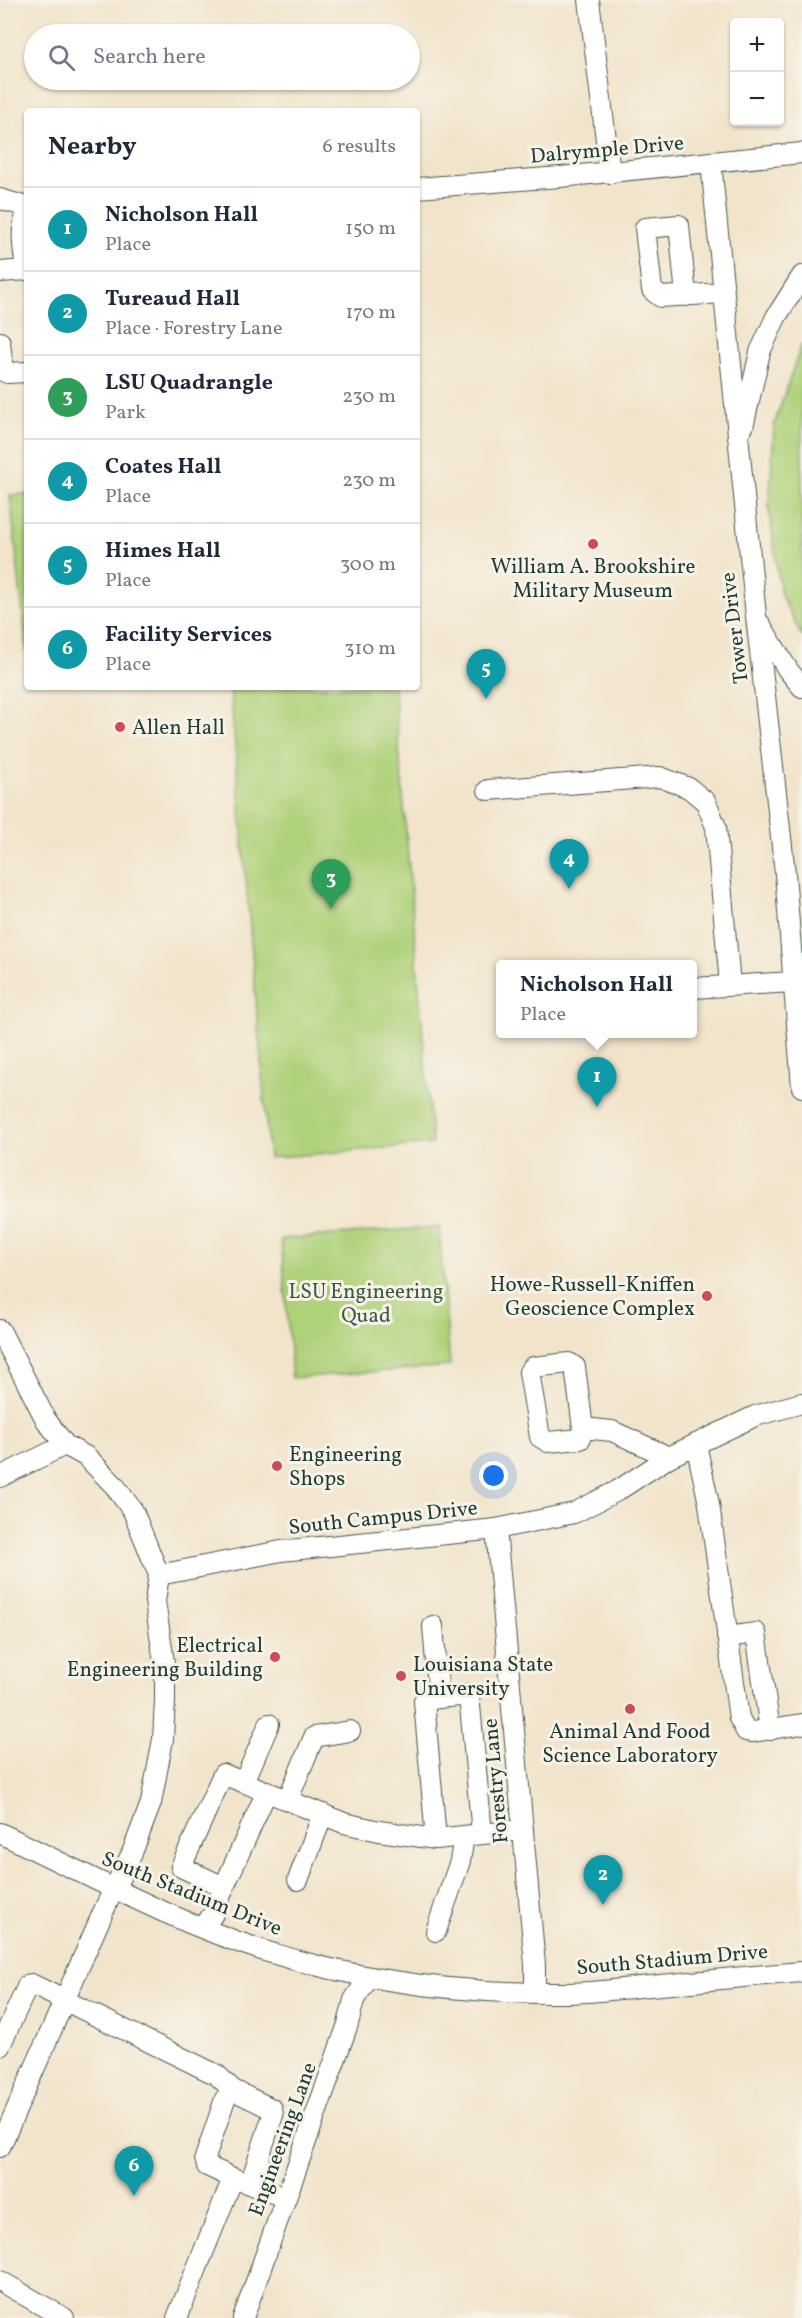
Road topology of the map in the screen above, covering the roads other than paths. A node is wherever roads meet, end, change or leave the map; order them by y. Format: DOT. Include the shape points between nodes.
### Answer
graph roads {
  1 [pos="589,0"];
  2 [pos="802,153"];
  3 [pos="711,163"];
  4 [pos="610,172"];
  5 [pos="420,188"];
  6 [pos="0,199"];
  7 [pos="24,206"];
  8 [pos="24,207"];
  9 [pos="0,210"];
  10 [pos="24,220"];
  11 [pos="24,253"];
  12 [pos="24,270"];
  13 [pos="0,272"];
  14 [pos="802,276"];
  15 [pos="723,293"];
  16 [pos="686,296"];
  17 [pos="0,342"];
  18 [pos="24,372"];
  19 [pos="739,445"];
  20 [pos="756,616"];
  21 [pos="802,687"];
  22 [pos="488,790"];
  23 [pos="793,982"];
  24 [pos="730,985"];
  25 [pos="697,988"];
  26 [pos="802,1087"];
  27 [pos="0,1330"];
  28 [pos="802,1403"];
  29 [pos="583,1428"];
  30 [pos="696,1444"];
  31 [pos="65,1445"];
  32 [pos="669,1457"];
  33 [pos="0,1477"];
  34 [pos="496,1529"];
  35 [pos="159,1575"];
  36 [pos="433,1626"];
  37 [pos="727,1637"];
  38 [pos="439,1698"];
  39 [pos="269,1724"];
  40 [pos="802,1724"];
  41 [pos="770,1730"];
  42 [pos="350,1731"];
  43 [pos="244,1782"];
  44 [pos="267,1791"];
  45 [pos="288,1799"];
  46 [pos="323,1814"];
  47 [pos="523,1830"];
  48 [pos="0,1833"];
  49 [pos="473,1835"];
  50 [pos="436,1839"];
  51 [pos="298,1880"];
  52 [pos="224,1887"];
  53 [pos="113,1890"];
  54 [pos="203,1928"];
  55 [pos="436,1930"];
  56 [pos="802,1972"];
  57 [pos="369,1977"];
  58 [pos="535,1993"];
  59 [pos="65,2000"];
  60 [pos="0,2046"];
  61 [pos="233,2090"];
  62 [pos="1,2143"];
  63 [pos="242,2181"];
  64 [pos="286,2198"];
  65 [pos="0,2281"];
  66 [pos="64,2318"];
  67 [pos="177,2318"];
  68 [pos="243,2318"];
  1 -- 4 [label="street"];
  2 -- 3 [label="street, Dalrymple Drive"];
  3 -- 4 [label="street, Dalrymple Drive"];
  3 -- 15 [label="street, Tower Drive"];
  4 -- 5 [label="street, Dalrymple Drive"];
  6 -- 7 [label="street"];
  8 -- 9 [label="street"];
  10 -- 11 [label="street"];
  12 -- 13 [label="street"];
  14 -- 19 [label="street" via="760,352"];
  15 -- 16 [label="street"];
  15 -- 19 [label="street, Tower Drive"];
  17 -- 18 [label="street" via="3,371"];
  19 -- 20 [label="street, Tower Drive"];
  20 -- 21 [label="street"];
  20 -- 23 [label="street, Tower Drive" via="785,873"];
  22 -- 24 [label="street" via="660,777 689,788 706,802 716,827"];
  23 -- 24 [label="street"];
  23 -- 26 [label="street, Tower Drive"];
  24 -- 25 [label="street"];
  27 -- 31 [label="street" via="46,1420"];
  28 -- 30 [label="street, South Campus Drive" via="755,1416"];
  29 -- 32 [label="street" via="612,1431"];
  30 -- 32 [label="street, South Campus Drive"];
  30 -- 37 [label="street" via="709,1504"];
  31 -- 33 [label="street"];
  31 -- 35 [label="street" via="87,1457 133,1511"];
  32 -- 34 [label="street, South Campus Drive" via="574,1513"];
  34 -- 35 [label="street, South Campus Drive" via="281,1551"];
  34 -- 47 [label="street, Forestry Lane"];
  35 -- 53 [label="street" via="155,1601 165,1669 163,1739 151,1803"];
  36 -- 38 [label="street"];
  37 -- 41 [label="street" via="739,1718 746,1731"];
  37 -- 41 [label="street" via="756,1633"];
  38 -- 49 [label="street" via="469,1695"];
  38 -- 50 [label="street" via="424,1701"];
  39 -- 43 [label="street"];
  40 -- 41 [label="street"];
  42 -- 45 [label="street" via="314,1737"];
  43 -- 44 [label="street"];
  43 -- 52 [label="street" via="223,1774 181,1868"];
  44 -- 45 [label="street"];
  44 -- 52 [label="street"];
  45 -- 46 [label="street"];
  46 -- 50 [label="street" via="344,1823"];
  46 -- 51 [label="street"];
  47 -- 49 [label="street"];
  47 -- 58 [label="street, Forestry Lane"];
  48 -- 53 [label="street, South Stadium Drive"];
  49 -- 50 [label="street"];
  49 -- 55 [label="street"];
  52 -- 54 [label="street"];
  53 -- 54 [label="street, South Stadium Drive"];
  53 -- 59 [label="street"];
  54 -- 57 [label="street, South Stadium Drive" via="270,1953"];
  56 -- 58 [label="street, South Stadium Drive"];
  57 -- 58 [label="street, South Stadium Drive" via="447,1988"];
  57 -- 64 [label="street, Engineering Lane" via="354,2000"];
  59 -- 60 [label="street" via="28,1985"];
  59 -- 61 [label="street" via="217,2075"];
  59 -- 62 [label="street"];
  61 -- 63 [label="street" via="225,2098 205,2158 207,2166"];
  61 -- 63 [label="street" via="272,2109 273,2115"];
  63 -- 64 [label="street"];
  63 -- 67 [label="street"];
  64 -- 68 [label="street, Engineering Lane"];
  65 -- 66 [label="street"];
}
